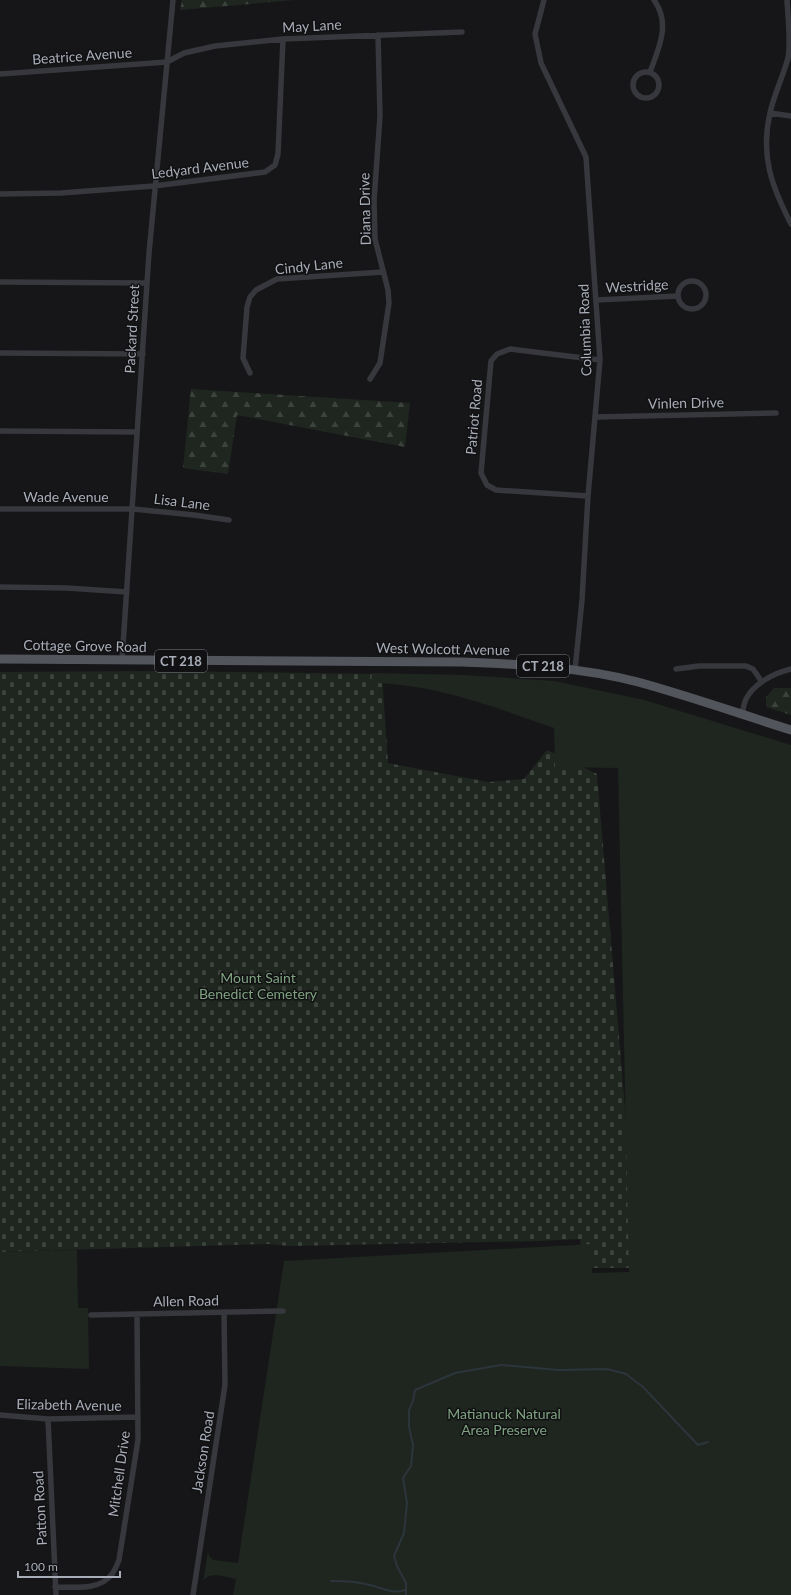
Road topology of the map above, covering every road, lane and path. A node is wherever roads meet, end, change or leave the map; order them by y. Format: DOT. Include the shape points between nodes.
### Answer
graph roads {
  1 [pos="172,0"];
  2 [pos="544,0"];
  3 [pos="654,0"];
  4 [pos="787,0"];
  5 [pos="462,32"];
  6 [pos="378,35"];
  7 [pos="283,39"];
  8 [pos="167,62"];
  9 [pos="650,72"];
  10 [pos="0,74"];
  11 [pos="770,113"];
  12 [pos="791,116"];
  13 [pos="154,186"];
  14 [pos="0,194"];
  15 [pos="791,224"];
  16 [pos="383,272"];
  17 [pos="0,282"];
  18 [pos="147,283"];
  19 [pos="678,296"];
  20 [pos="597,300"];
  21 [pos="0,353"];
  22 [pos="143,354"];
  23 [pos="600,360"];
  24 [pos="250,372"];
  25 [pos="370,379"];
  26 [pos="776,413"];
  27 [pos="596,417"];
  28 [pos="0,431"];
  29 [pos="137,432"];
  30 [pos="588,496"];
  31 [pos="0,509"];
  32 [pos="133,509"];
  33 [pos="229,520"];
  34 [pos="0,587"];
  35 [pos="127,592"];
  36 [pos="0,659"];
  37 [pos="122,660"];
  38 [pos="361,662"];
  39 [pos="676,668"];
  40 [pos="791,669"];
  41 [pos="575,670"];
  42 [pos="762,682"];
  43 [pos="742,714"];
  44 [pos="791,730"];
  45 [pos="283,1311"];
  46 [pos="224,1312"];
  47 [pos="136,1314"];
  48 [pos="91,1315"];
  49 [pos="0,1415"];
  50 [pos="138,1417"];
  51 [pos="48,1419"];
  52 [pos="55,1587"];
  53 [pos="56,1595"];
  54 [pos="193,1595"];
  1 -- 8 [label="street, Packard Street"];
  2 -- 20 [label="street, Columbia Road" via="535,34 541,63 586,157"];
  3 -- 9 [label="street" via="659,6 664,25"];
  4 -- 11 [label="street" via="788,57"];
  5 -- 6 [label="street, May Lane"];
  6 -- 7 [label="street, May Lane"];
  6 -- 16 [label="street, Diana Drive" via="380,116 374,201 375,239"];
  7 -- 8 [label="street, May Lane" via="215,46 184,53"];
  7 -- 13 [label="street, Ledyard Avenue" via="278,154 275,164 265,172"];
  8 -- 10 [label="street, Beatrice Avenue"];
  8 -- 13 [label="street, Packard Street"];
  9 -- 9 [label="street" via="640,73 633,81 634,91 642,97 652,96 658,88 657,78"];
  11 -- 12 [label="street"];
  11 -- 15 [label="street" via="766,135 768,163 777,196"];
  13 -- 14 [label="street, Ledyard Avenue" via="61,193"];
  13 -- 18 [label="street, Packard Street"];
  16 -- 24 [label="street, Cindy Lane" via="277,279 256,290 250,297 247,307 243,351 243,358"];
  16 -- 25 [label="street, Diana Drive" via="389,303 380,363"];
  17 -- 18 [label="street"];
  18 -- 22 [label="street, Packard Street"];
  19 -- 19 [label="street, Westridge" via="683,306 693,309 703,304 706,295 702,285 692,281 682,286"];
  19 -- 20 [label="street, Westridge"];
  20 -- 23 [label="street, Columbia Road"];
  21 -- 22 [label="street"];
  22 -- 29 [label="street, Packard Street"];
  23 -- 27 [label="street, Columbia Road"];
  23 -- 30 [label="street, Patriot Road" via="510,349 497,354 491,361 482,473 487,485 496,490"];
  26 -- 27 [label="street, Vinlen Drive"];
  27 -- 30 [label="street, Columbia Road"];
  28 -- 29 [label="street"];
  29 -- 32 [label="street, Packard Street"];
  30 -- 41 [label="street, Columbia Road"];
  31 -- 32 [label="street, Wade Avenue"];
  32 -- 33 [label="street, Lisa Lane"];
  32 -- 35 [label="street, Packard Street"];
  34 -- 35 [label="street"];
  35 -- 37 [label="street, Packard Street"];
  36 -- 37 [label="main road, Cottage Grove Road / CT 218"];
  37 -- 38 [label="main road, Cottage Grove Road / CT 218"];
  38 -- 41 [label="main road, West Wolcott Avenue / CT 218" via="510,663"];
  39 -- 42 [label="street" via="746,666 753,670"];
  40 -- 42 [label="street"];
  41 -- 43 [label="main road, West Wolcott Avenue / CT 218" via="637,682"];
  42 -- 43 [label="street" via="746,699"];
  43 -- 44 [label="main road, CT 218"];
  45 -- 46 [label="street, Allen Road"];
  46 -- 47 [label="street, Allen Road"];
  46 -- 54 [label="street, Jackson Road" via="225,1385"];
  47 -- 48 [label="street, Allen Road"];
  47 -- 50 [label="street, Mitchell Drive"];
  49 -- 51 [label="street, Elizabeth Avenue"];
  50 -- 51 [label="street, Elizabeth Avenue"];
  50 -- 52 [label="street, Mitchell Drive" via="138,1440 119,1560 111,1575 100,1583 86,1587"];
  51 -- 52 [label="street, Patton Road"];
  52 -- 53 [label="street, Patton Road"];
}
